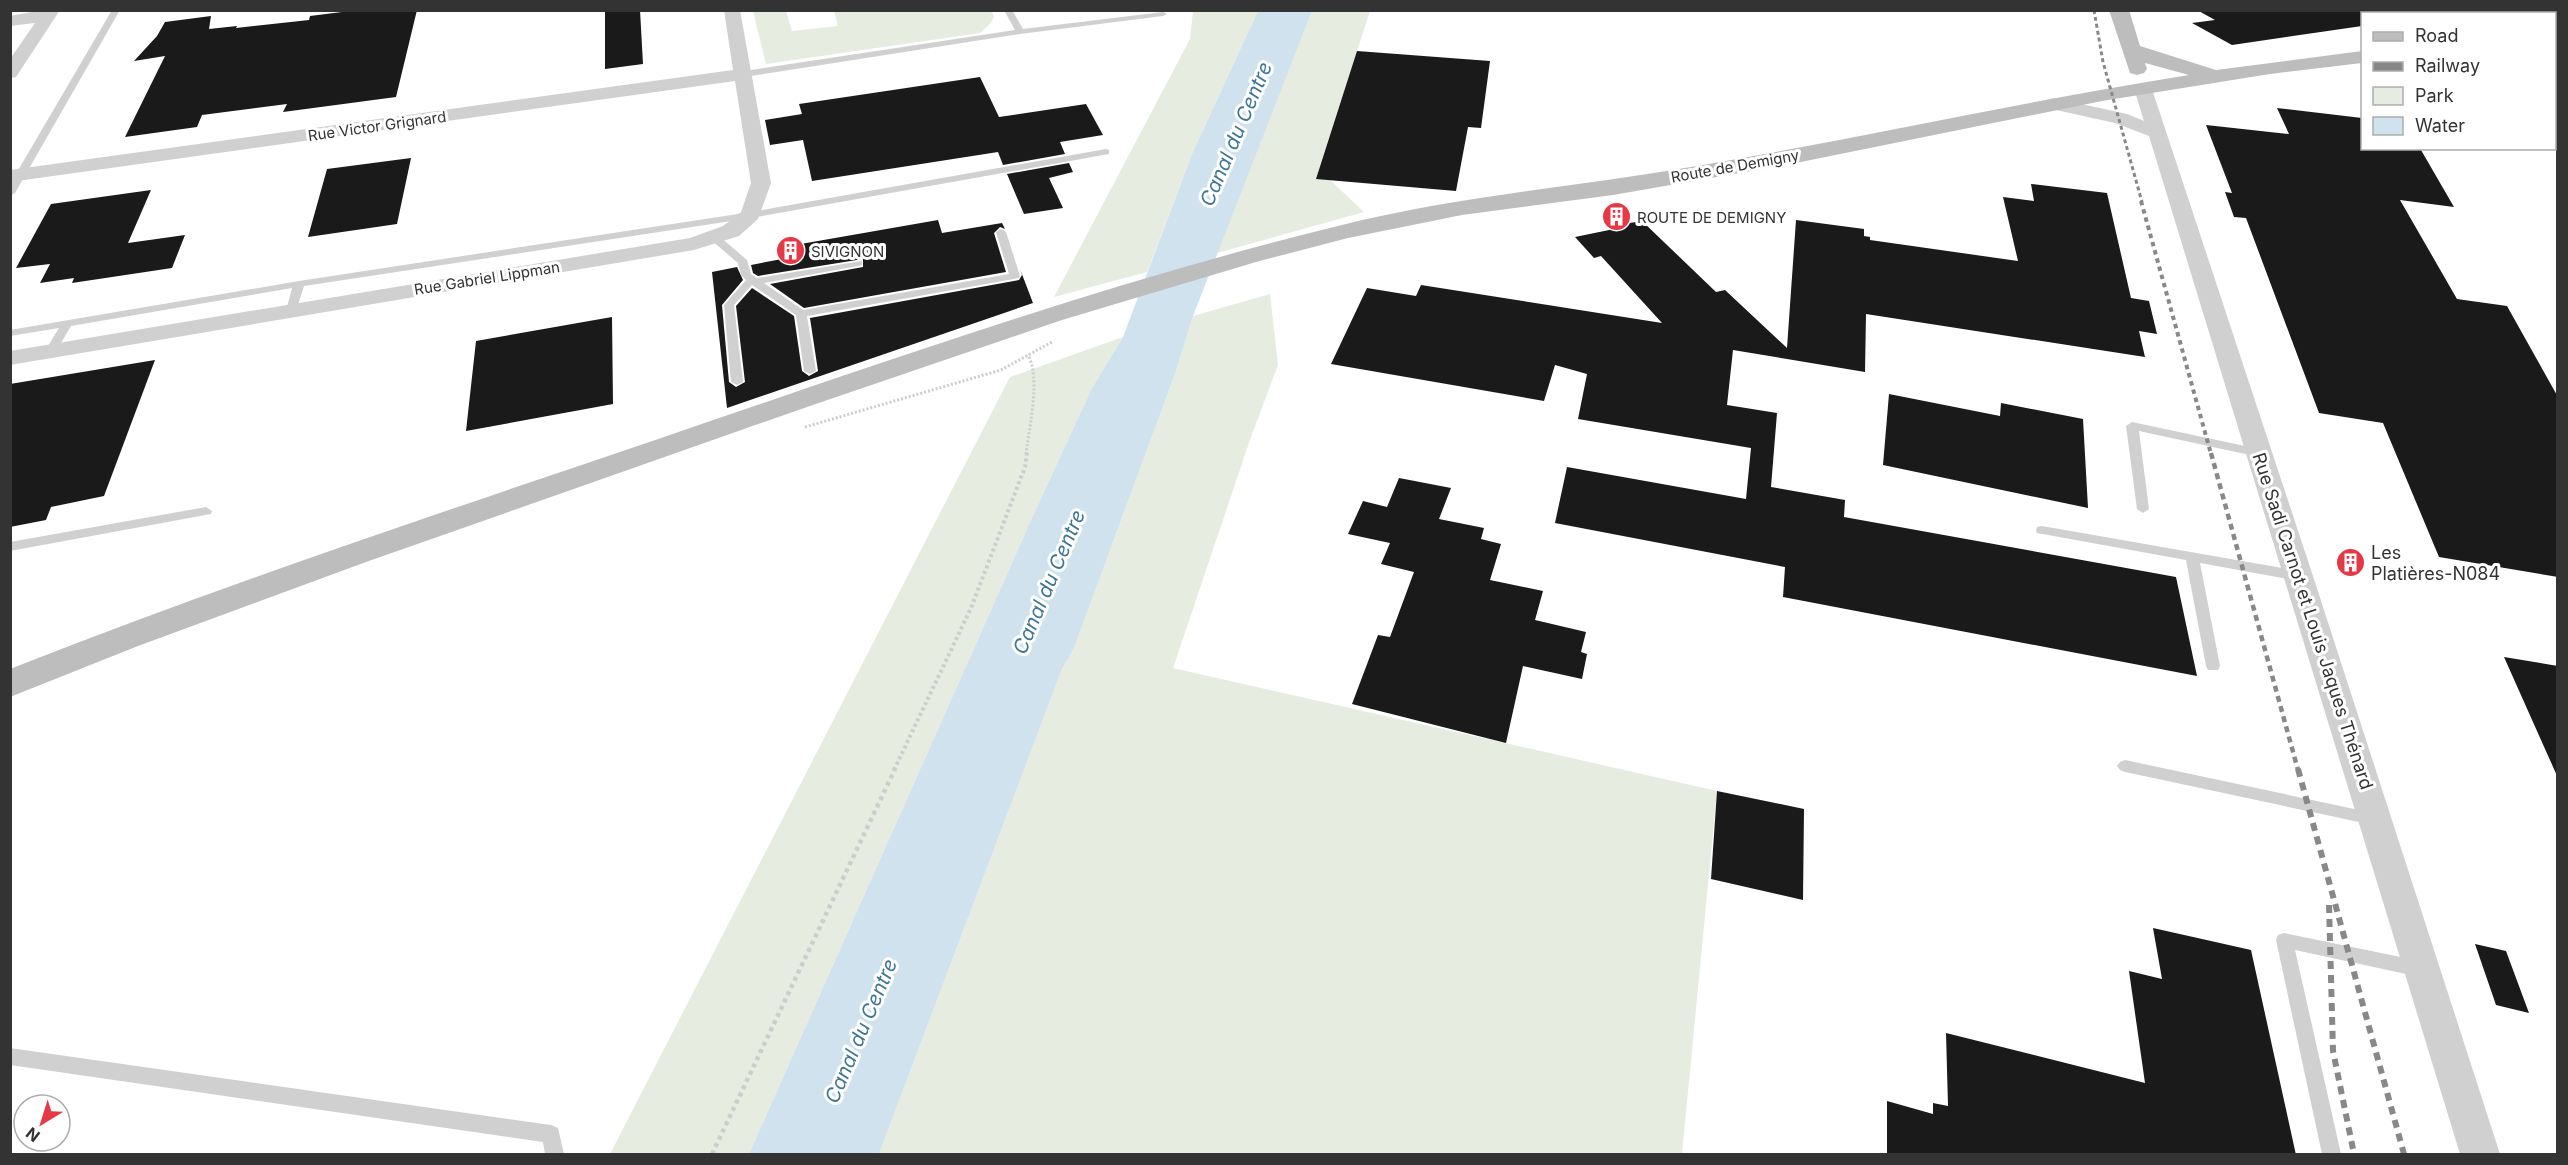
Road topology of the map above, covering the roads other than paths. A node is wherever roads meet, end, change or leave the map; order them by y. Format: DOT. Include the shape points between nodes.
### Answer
graph roads {
  1 [pos="116,10"];
  2 [pos="732,10"];
  3 [pos="1008,10"];
  4 [pos="2119,10"];
  5 [pos="50,14"];
  6 [pos="1163,14"];
  7 [pos="10,21"];
  8 [pos="1020,32"];
  9 [pos="2131,50"];
  10 [pos="2361,57"];
  11 [pos="10,73"];
  12 [pos="744,74"];
  13 [pos="2224,76"];
  14 [pos="2143,89"];
  15 [pos="2054,105"];
  16 [pos="2157,133"];
  17 [pos="1107,152"];
  18 [pos="16,176"];
  19 [pos="10,193"];
  20 [pos="751,215"];
  21 [pos="1000,232"];
  22 [pos="715,238"];
  23 [pos="858,263"];
  24 [pos="752,281"];
  25 [pos="299,284"];
  26 [pos="291,311"];
  27 [pos="801,314"];
  28 [pos="66,323"];
  29 [pos="10,333"];
  30 [pos="51,351"];
  31 [pos="10,358"];
  32 [pos="810,371"];
  33 [pos="738,382"];
  34 [pos="2259,453"];
  35 [pos="2143,508"];
  36 [pos="206,511"];
  37 [pos="2042,530"];
  38 [pos="10,547"];
  39 [pos="2192,557"];
  40 [pos="2299,576"];
  41 [pos="126,637"];
  42 [pos="2213,666"];
  43 [pos="10,672"];
  44 [pos="10,684"];
  45 [pos="2125,766"];
  46 [pos="2375,819"];
  47 [pos="2422,969"];
  48 [pos="10,1056"];
  49 [pos="554,1155"];
  50 [pos="2332,1155"];
  51 [pos="2480,1155"];
  1 -- 18 [label="lane"];
  2 -- 12 [label="street"];
  3 -- 8 [label="lane"];
  4 -- 9 [label="main road"];
  5 -- 7 [label="street"];
  5 -- 11 [label="street"];
  6 -- 8 [label="lane"];
  8 -- 12 [label="lane"];
  9 -- 13 [label="main road, Route de Demigny" via="2188,70"];
  9 -- 14 [label="main road"];
  10 -- 13 [label="main road, Route de Demigny"];
  12 -- 18 [label="street, Rue Victor Grignard"];
  12 -- 20 [label="street" via="761,183"];
  13 -- 14 [label="main road, Route de Demigny"];
  14 -- 15 [label="main road, Route de Demigny"];
  14 -- 16 [label="street, Rue Sadi Carnot et Louis Jaques Thénard"];
  15 -- 16 [label="street" via="2120,118"];
  15 -- 41 [label="main road, Route de Demigny" via="1786,158 1613,188 1462,208 1346,231 1246,257 1086,303 355,554"];
  16 -- 34 [label="street, Rue Sadi Carnot et Louis Jaques Thénard"];
  17 -- 20 [label="lane"];
  18 -- 19 [label="lane"];
  20 -- 22 [label="street, Rue Gabriel Lippman"];
  20 -- 25 [label="lane"];
  21 -- 27 [label="lane" via="1015,276"];
  22 -- 24 [label="lane" via="743,262"];
  22 -- 26 [label="street, Rue Gabriel Lippman"];
  23 -- 24 [label="lane"];
  24 -- 27 [label="lane"];
  24 -- 33 [label="lane" via="729,305"];
  25 -- 26 [label="lane"];
  25 -- 28 [label="lane"];
  26 -- 30 [label="street, Rue Gabriel Lippman"];
  27 -- 32 [label="lane"];
  28 -- 29 [label="lane"];
  28 -- 30 [label="lane"];
  30 -- 31 [label="street, Rue Gabriel Lippman"];
  34 -- 35 [label="lane" via="2133,426"];
  34 -- 40 [label="street, Rue Sadi Carnot et Louis Jaques Thénard"];
  36 -- 38 [label="lane"];
  37 -- 39 [label="lane"];
  39 -- 40 [label="lane"];
  39 -- 42 [label="lane"];
  40 -- 46 [label="street, Rue Sadi Carnot et Louis Jaques Thénard"];
  41 -- 43 [label="main road"];
  41 -- 44 [label="main road"];
  45 -- 46 [label="lane"];
  46 -- 47 [label="street, Rue Sadi Carnot et Louis Jaques Thénard"];
  47 -- 50 [label="lane" via="2284,940"];
  47 -- 51 [label="street, Rue Sadi Carnot et Louis Jaques Thénard"];
  48 -- 49 [label="lane" via="551,1134"];
}
